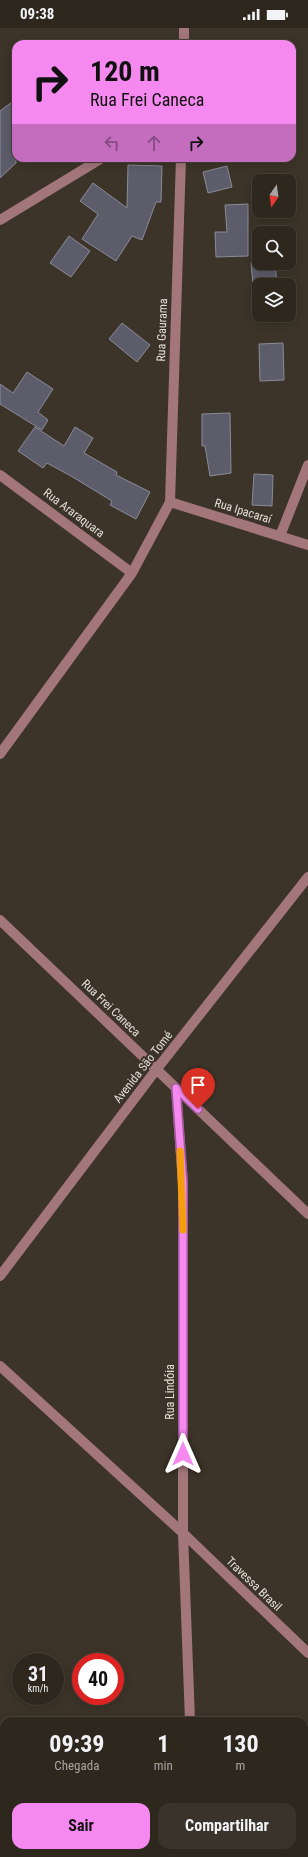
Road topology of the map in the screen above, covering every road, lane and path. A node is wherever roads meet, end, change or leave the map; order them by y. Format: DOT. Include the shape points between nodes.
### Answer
graph roads {
  1 [pos="184,28"];
  2 [pos="184,40"];
  3 [pos="95,162"];
  4 [pos="181,162"];
  5 [pos="0,220"];
  6 [pos="308,464"];
  7 [pos="0,475"];
  8 [pos="170,502"];
  9 [pos="280,536"];
  10 [pos="308,545"];
  11 [pos="132,573"];
  12 [pos="0,754"];
  13 [pos="308,876"];
  14 [pos="0,920"];
  15 [pos="156,1070"];
  16 [pos="176,1088"];
  17 [pos="308,1214"];
  18 [pos="0,1276"];
  19 [pos="0,1366"];
  20 [pos="183,1533"];
  21 [pos="308,1653"];
  22 [pos="190,1717"];
  1 -- 2 [label="street"];
  3 -- 5 [label="street"];
  4 -- 8 [label="street, Rua Gaurama"];
  6 -- 9 [label="street"];
  7 -- 11 [label="street, Rua Araraquara"];
  8 -- 9 [label="street, Rua Ipacaraí"];
  8 -- 11 [label="street"];
  9 -- 10 [label="street, Rua Ipacaraí"];
  11 -- 12 [label="street"];
  13 -- 15 [label="street, Avenida São Tomé"];
  14 -- 15 [label="street, Rua Frei Caneca"];
  15 -- 16 [label="street, Rua Frei Caneca"];
  15 -- 18 [label="street, Avenida São Tomé"];
  16 -- 17 [label="street, Rua Frei Caneca"];
  16 -- 20 [label="street, Rua Lindóia" via="183,1183"];
  19 -- 20 [label="street, Travessa Brasil"];
  20 -- 21 [label="street, Travessa Brasil"];
  20 -- 22 [label="street, Rua Lindóia"];
}
